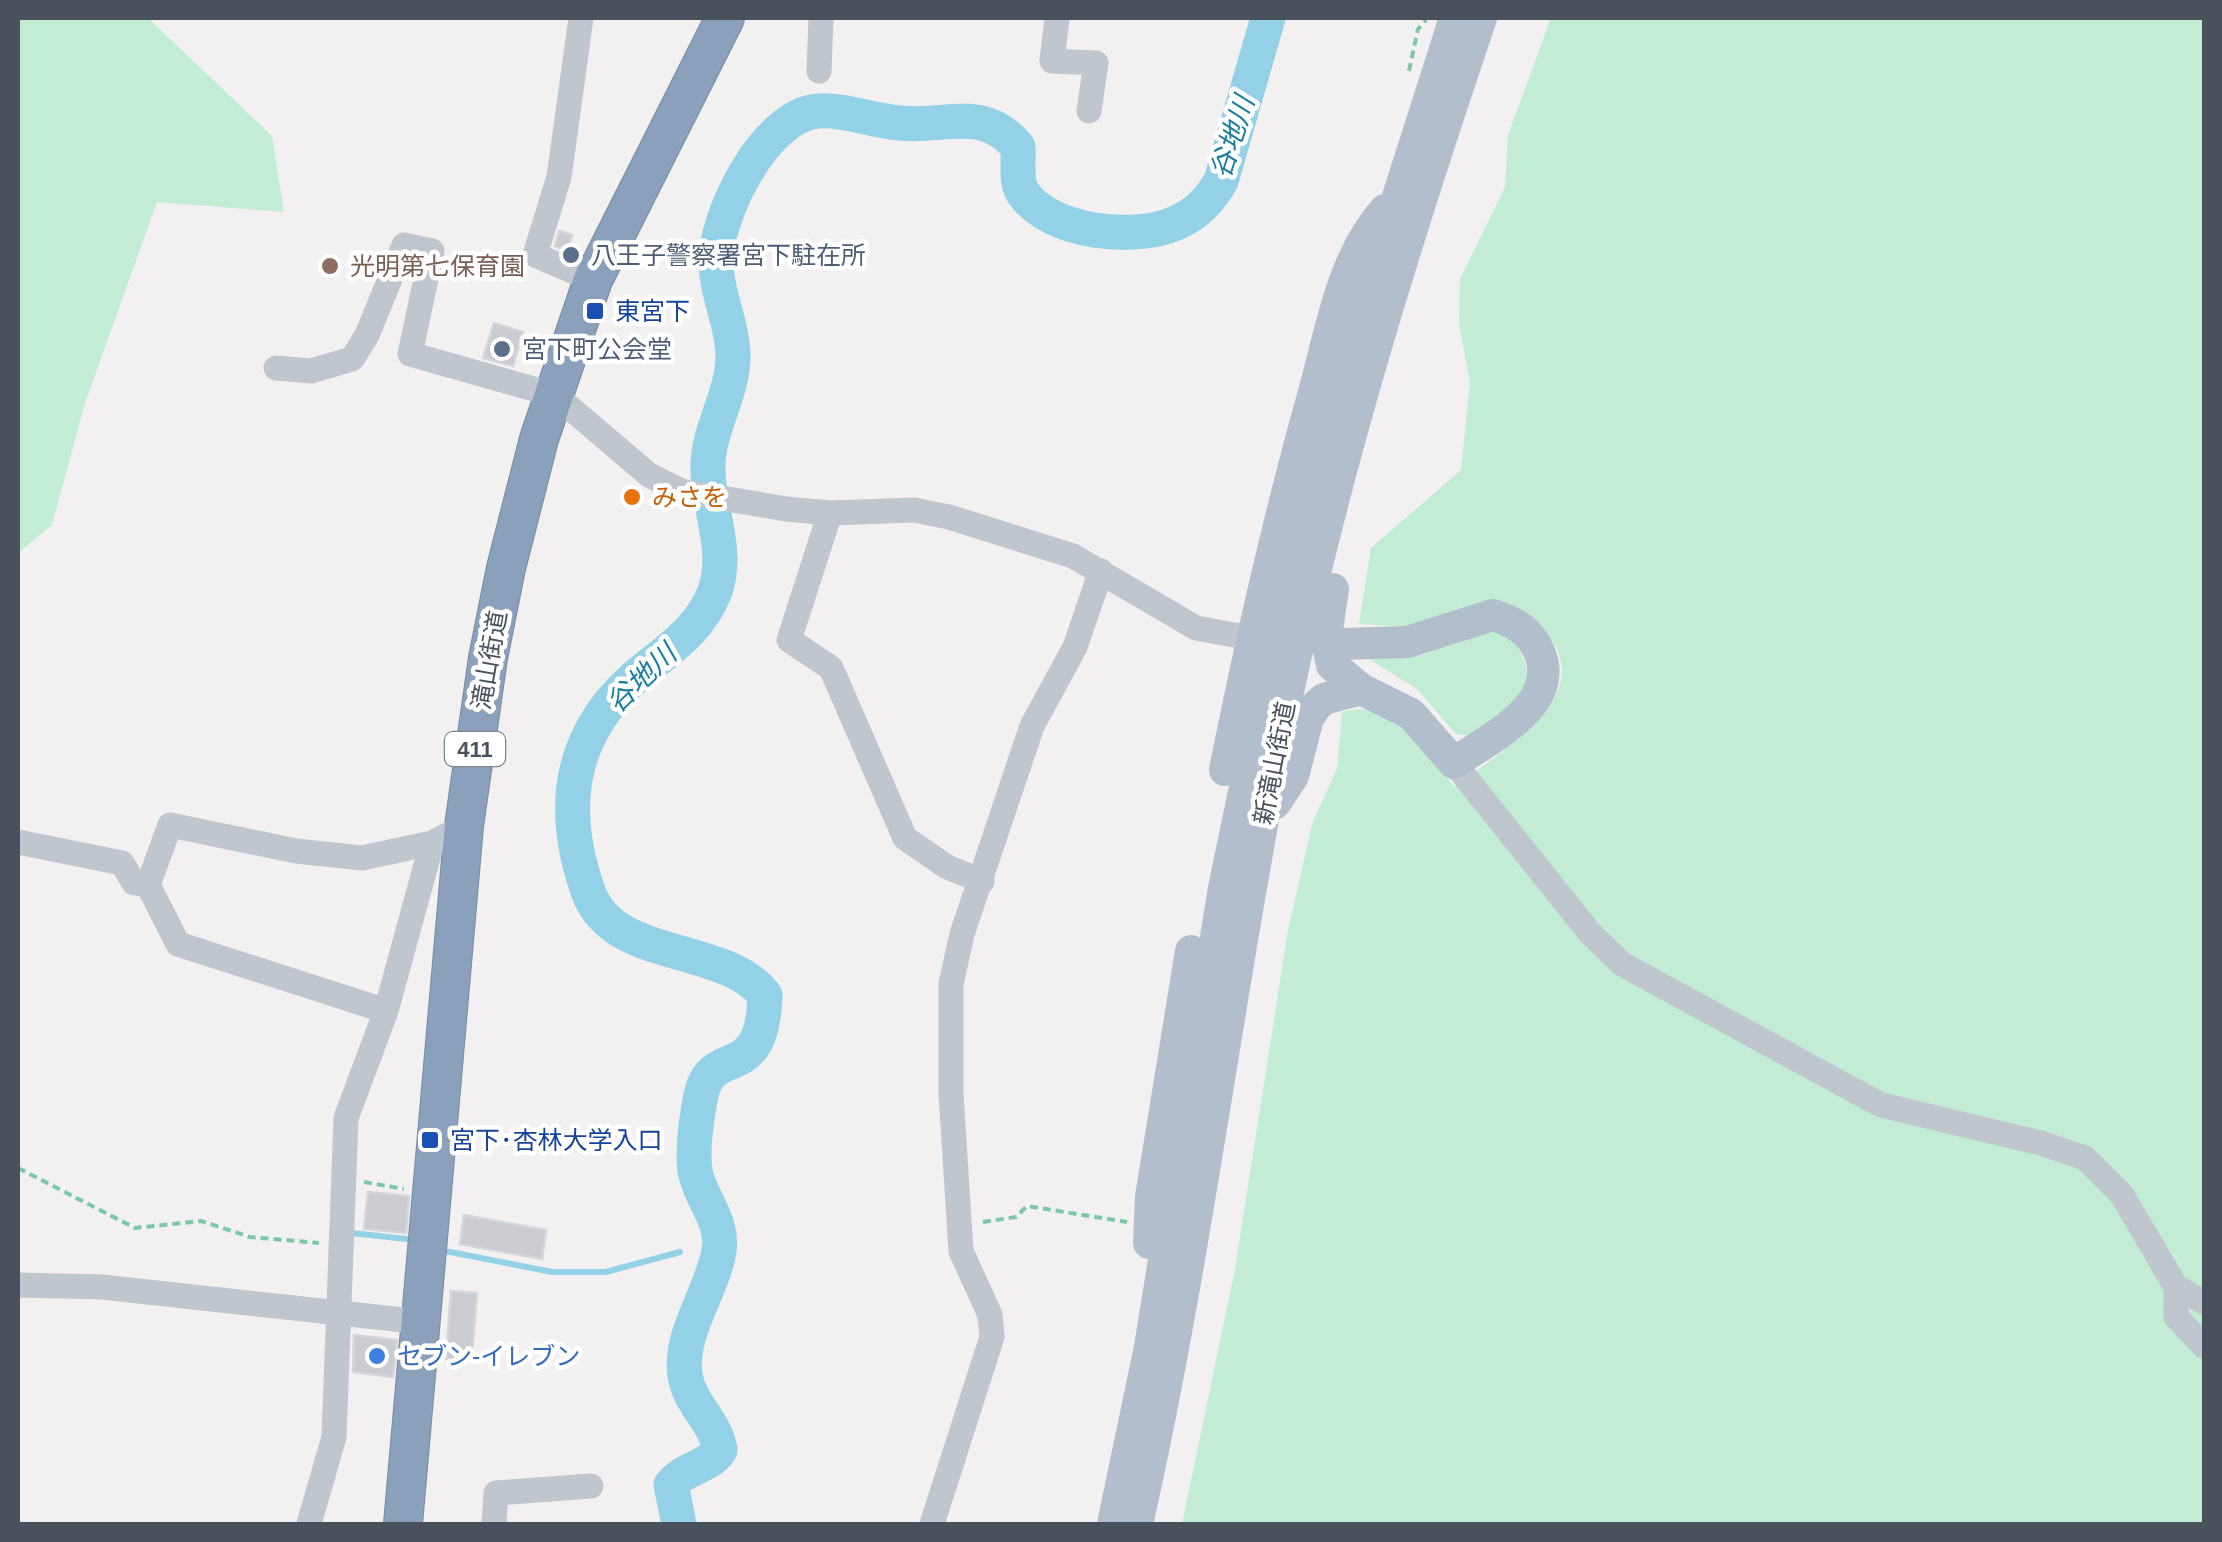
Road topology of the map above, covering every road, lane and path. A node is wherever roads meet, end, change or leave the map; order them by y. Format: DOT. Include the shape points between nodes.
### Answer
graph roads {
  1 [pos="581,18"];
  2 [pos="724,18"];
  3 [pos="821,18"];
  4 [pos="1057,18"];
  5 [pos="1432,18"];
  6 [pos="1455,18"];
  7 [pos="1481,18"];
  8 [pos="819,71"];
  9 [pos="1089,110"];
  10 [pos="1418,129"];
  11 [pos="1398,196"];
  12 [pos="594,280"];
  13 [pos="276,368"];
  14 [pos="554,394"];
  15 [pos="1340,474"];
  16 [pos="830,513"];
  17 [pos="1101,571"];
  18 [pos="1257,638"];
  19 [pos="1342,644"];
  20 [pos="1361,689"];
  21 [pos="1454,764"];
  22 [pos="1262,820"];
  23 [pos="448,834"];
  24 [pos="18,842"];
  25 [pos="982,881"];
  26 [pos="148,885"];
  27 [pos="386,1011"];
  28 [pos="18,1168"];
  29 [pos="345,1179"];
  30 [pos="432,1194"];
  31 [pos="1136,1222"];
  32 [pos="960,1231"];
  33 [pos="344,1245"];
  34 [pos="18,1285"];
  35 [pos="2176,1288"];
  36 [pos="2204,1302"];
  37 [pos="340,1311"];
  38 [pos="422,1322"];
  39 [pos="2204,1346"];
  40 [pos="1150,1347"];
  41 [pos="1137,1410"];
  42 [pos="591,1486"];
  43 [pos="309,1524"];
  44 [pos="403,1524"];
  45 [pos="494,1524"];
  46 [pos="932,1524"];
  47 [pos="1090,1524"];
  48 [pos="1113,1524"];
  49 [pos="1137,1524"];
  1 -- 12 [label="street" via="559,177 535,255"];
  2 -- 12 [label="highway, 滝山街道 / 411"];
  3 -- 8 [label="street"];
  4 -- 9 [label="street" via="1052,61 1096,64"];
  5 -- 10 [label="main road"];
  6 -- 10 [label="main road, 新滝山街道"];
  7 -- 15 [label="main road, 新滝山街道"];
  10 -- 11 [label="main road, 新滝山街道"];
  11 -- 18 [label="main road" via="1356,250 1296,456"];
  11 -- 40 [label="main road, 新滝山街道" via="1321,455 1241,797"];
  12 -- 14 [label="highway, 滝山街道 / 411"];
  13 -- 14 [label="street" via="311,372 352,359 404,245 432,251 410,354"];
  14 -- 16 [label="street" via="663,486"];
  14 -- 23 [label="highway, 滝山街道 / 411" via="506,568"];
  15 -- 20 [label="main road" via="1326,648 1332,665"];
  15 -- 22 [label="main road, 新滝山街道"];
  16 -- 17 [label="street" via="914,510 1073,556"];
  16 -- 25 [label="street" via="790,640 831,668 905,838"];
  17 -- 18 [label="street" via="1196,628"];
  17 -- 25 [label="street" via="1075,647 1032,726"];
  18 -- 40 [label="main road" via="1184,990 1151,1196"];
  19 -- 21 [label="main road" via="1407,642 1493,616 1528,633 1544,665 1534,702"];
  20 -- 21 [label="main road" via="1412,714"];
  20 -- 22 [label="main road" via="1317,705 1293,776"];
  21 -- 35 [label="street" via="1609,954 1881,1105 2084,1158 2122,1195"];
  22 -- 49 [label="main road, 新滝山街道" via="1176,1343"];
  23 -- 26 [label="street" via="362,858 170,825"];
  23 -- 27 [label="street"];
  23 -- 30 [label="highway, 滝山街道 / 411"];
  24 -- 26 [label="street" via="122,863 134,883"];
  25 -- 32 [label="street" via="950,984"];
  26 -- 27 [label="street" via="178,944"];
  27 -- 29 [label="street" via="346,1118"];
  28 -- 33 [label="path" via="135,1228 202,1221 250,1237"];
  29 -- 30 [label="path"];
  29 -- 33 [label="street"];
  30 -- 38 [label="highway, 滝山街道 / 411"];
  31 -- 32 [label="path" via="1028,1206 1016,1217"];
  32 -- 46 [label="street" via="961,1252 990,1315 992,1337"];
  33 -- 37 [label="street"];
  34 -- 37 [label="street"];
  35 -- 36 [label="street"];
  35 -- 39 [label="street" via="2176,1317"];
  37 -- 38 [label="street"];
  37 -- 43 [label="street" via="334,1437"];
  38 -- 44 [label="highway, 滝山街道 / 411"];
  40 -- 41 [label="main road, 新滝山街道"];
  41 -- 47 [label="main road" via="1104,1460"];
  41 -- 48 [label="main road, 新滝山街道"];
  42 -- 45 [label="street" via="496,1493"];
}
